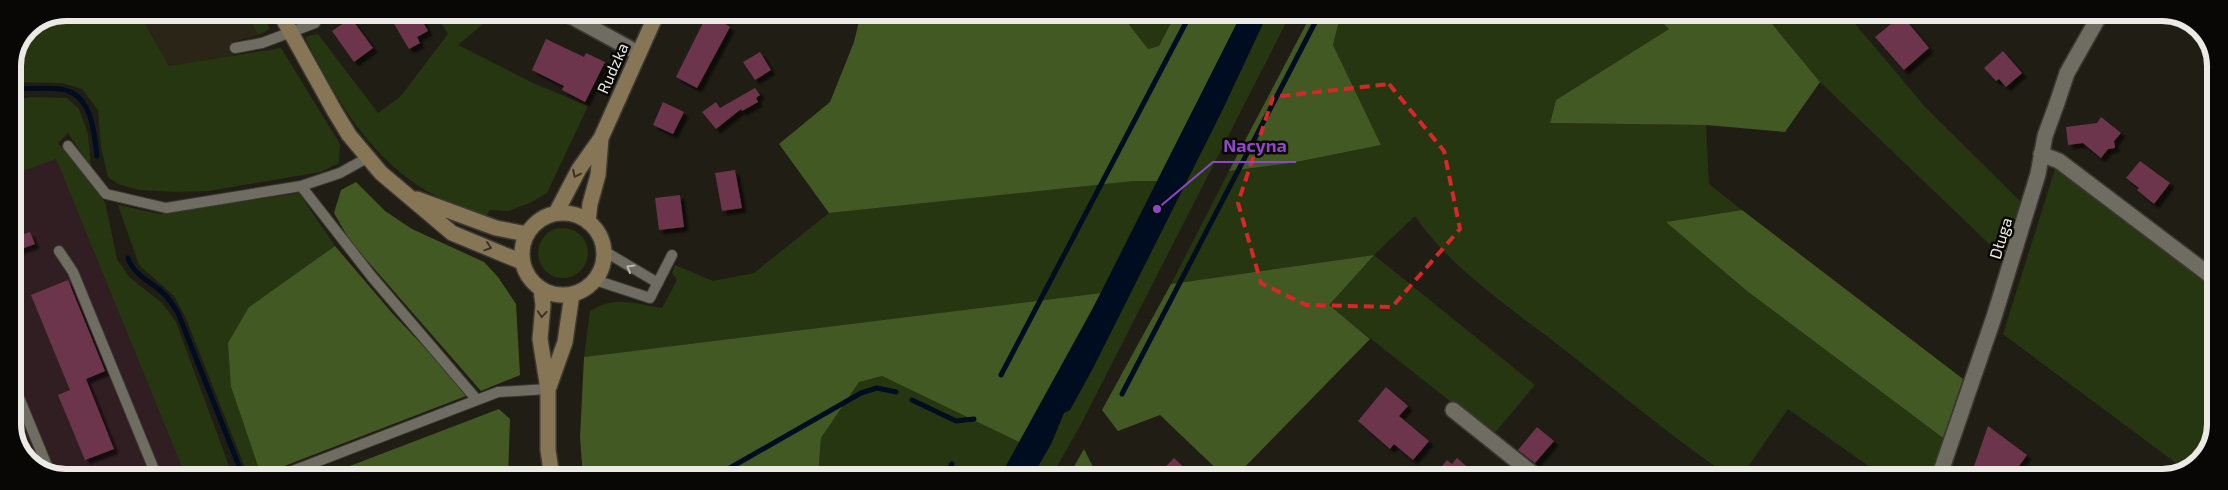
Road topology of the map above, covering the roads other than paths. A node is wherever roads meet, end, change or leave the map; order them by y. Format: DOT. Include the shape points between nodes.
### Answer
graph roads {
  1 [pos="284,21"];
  2 [pos="580,21"];
  3 [pos="653,21"];
  4 [pos="2097,21"];
  5 [pos="315,22"];
  6 [pos="291,33"];
  7 [pos="235,48"];
  8 [pos="638,53"];
  9 [pos="601,138"];
  10 [pos="68,146"];
  11 [pos="2041,154"];
  12 [pos="367,158"];
  13 [pos="301,186"];
  14 [pos="410,197"];
  15 [pos="556,213"];
  16 [pos="588,222"];
  17 [pos="527,234"];
  18 [pos="59,250"];
  19 [pos="604,251"];
  20 [pos="672,255"];
  21 [pos="522,262"];
  22 [pos="2207,274"];
  23 [pos="595,280"];
  24 [pos="658,283"];
  25 [pos="541,289"];
  26 [pos="572,294"];
  27 [pos="548,389"];
  28 [pos="477,400"];
  29 [pos="21,402"];
  30 [pos="1453,410"];
  31 [pos="46,464"];
  32 [pos="154,469"];
  33 [pos="298,469"];
  34 [pos="551,469"];
  35 [pos="1527,469"];
  36 [pos="1942,469"];
  1 -- 6 [label="main road"];
  2 -- 8 [label="street"];
  3 -- 8 [label="main road, Rudzka"];
  4 -- 11 [label="street, Długa" via="2068,73"];
  5 -- 6 [label="lane"];
  6 -- 7 [label="lane"];
  6 -- 12 [label="main road" via="335,112"];
  8 -- 9 [label="main road, Rudzka"];
  9 -- 15 [label="main road, Rudzka, one-way" via="579,169"];
  9 -- 16 [label="main road, Rudzka" via="598,175"];
  10 -- 13 [label="lane" via="106,194 166,208"];
  11 -- 22 [label="street" via="2059,161"];
  11 -- 36 [label="street, Długa" via="2038,174 1994,317"];
  12 -- 13 [label="lane" via="340,173"];
  12 -- 14 [label="main road"];
  13 -- 28 [label="lane"];
  14 -- 17 [label="main road" via="496,228"];
  14 -- 21 [label="main road, one-way" via="452,233"];
  15 -- 16 [label="main road" via="573,214"];
  15 -- 17 [label="main road" via="539,220"];
  16 -- 19 [label="main road" via="599,234"];
  17 -- 21 [label="main road"];
  18 -- 32 [label="lane" via="73,272"];
  19 -- 23 [label="main road" via="602,266"];
  24 -- 19 [label="lane, one-way"];
  20 -- 24 [label="lane"];
  21 -- 25 [label="main road" via="530,278"];
  23 -- 24 [label="lane" via="650,298"];
  23 -- 26 [label="main road"];
  25 -- 26 [label="main road" via="556,294"];
  25 -- 27 [label="main road, one-way" via="540,339"];
  26 -- 27 [label="main road" via="565,342"];
  27 -- 28 [label="lane" via="498,392"];
  27 -- 34 [label="main road"];
  28 -- 33 [label="lane"];
  29 -- 31 [label="lane"];
  30 -- 35 [label="street"];
}
